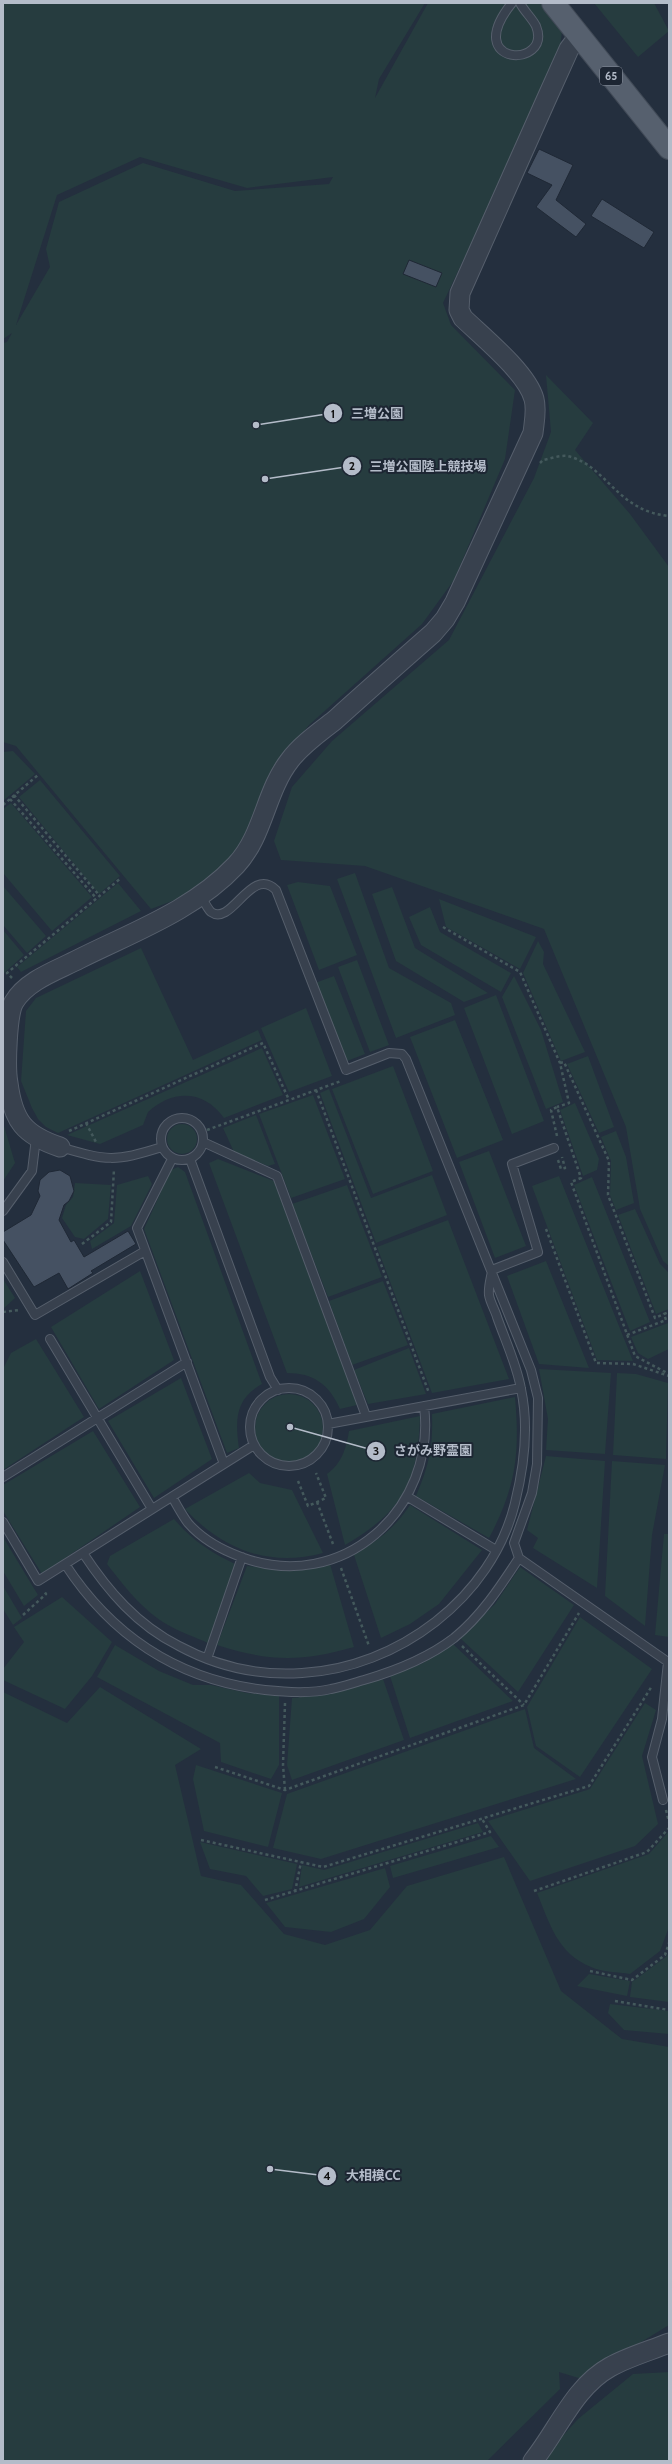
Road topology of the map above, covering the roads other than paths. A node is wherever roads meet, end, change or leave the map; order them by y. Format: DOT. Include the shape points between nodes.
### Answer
graph roads {
  1 [pos="512,3"];
  2 [pos="520,3"];
  3 [pos="554,3"];
  4 [pos="579,36"];
  5 [pos="669,148"];
  6 [pos="200,896"];
  7 [pos="47,1142"];
  8 [pos="203,1142"];
  9 [pos="162,1147"];
  10 [pos="554,1148"];
  11 [pos="172,1158"];
  12 [pos="190,1159"];
  13 [pos="3,1210"];
  14 [pos="145,1250"];
  15 [pos="3,1262"];
  16 [pos="492,1270"];
  17 [pos="50,1339"];
  18 [pos="187,1362"];
  19 [pos="521,1388"];
  20 [pos="278,1390"];
  21 [pos="424,1406"];
  22 [pos="366,1416"];
  23 [pos="97,1418"];
  24 [pos="328,1424"];
  25 [pos="254,1445"];
  26 [pos="224,1464"];
  27 [pos="3,1477"];
  28 [pos="172,1497"];
  29 [pos="408,1497"];
  30 [pos="152,1509"];
  31 [pos="3,1522"];
  32 [pos="496,1550"];
  33 [pos="83,1553"];
  34 [pos="242,1557"];
  35 [pos="519,1558"];
  36 [pos="65,1564"];
  37 [pos="207,1659"];
  38 [pos="668,1661"];
  39 [pos="664,1800"];
  40 [pos="669,2343"];
  41 [pos="534,2461"];
  1 -- 2 [label="lane" via="498,23 495,35 498,47 509,55 521,56 532,50 537,39 536,26"];
  3 -- 4 [label="main road, 65"];
  4 -- 5 [label="main road, 65"];
  4 -- 6 [label="street" via="569,49 458,302 463,318 527,382 534,400 533,433 445,619 433,633 291,758 270,795 253,842 236,864"];
  6 -- 7 [label="street" via="35,982 13,1003 7,1058 9,1096 20,1123"];
  6 -- 16 [label="lane" via="212,912 218,914 225,913 255,886 262,883 271,884 276,890 346,1070 389,1053 402,1054 406,1058"];
  7 -- 9 [label="lane" via="91,1156 115,1159"];
  7 -- 13 [label="lane" via="32,1171"];
  8 -- 9 [label="lane" via="202,1131 196,1123 185,1118 174,1119 165,1125 161,1136"];
  8 -- 12 [label="lane" via="199,1152"];
  8 -- 22 [label="lane" via="277,1176"];
  9 -- 11 [label="lane"];
  10 -- 16 [label="lane" via="512,1164 538,1252"];
  11 -- 12 [label="lane" via="181,1161"];
  11 -- 14 [label="lane" via="137,1228"];
  12 -- 20 [label="lane" via="270,1377"];
  14 -- 15 [label="lane" via="35,1315"];
  14 -- 18 [label="lane"];
  16 -- 19 [label="lane" via="489,1294"];
  16 -- 35 [label="lane" via="531,1370 538,1398 537,1464 532,1493 514,1542"];
  17 -- 23 [label="lane"];
  18 -- 23 [label="lane"];
  18 -- 26 [label="lane"];
  19 -- 21 [label="lane"];
  19 -- 32 [label="lane" via="524,1443 521,1475 514,1506"];
  20 -- 24 [label="lane" via="301,1390 311,1395 325,1413"];
  20 -- 25 [label="lane" via="269,1394 255,1408 250,1426"];
  21 -- 22 [label="lane"];
  21 -- 29 [label="lane" via="427,1424 425,1450"];
  22 -- 24 [label="lane"];
  23 -- 27 [label="lane"];
  23 -- 30 [label="lane"];
  24 -- 25 [label="lane" via="325,1443 317,1455 305,1463 286,1466 276,1464 260,1453"];
  25 -- 26 [label="lane"];
  26 -- 28 [label="lane"];
  28 -- 30 [label="lane"];
  28 -- 34 [label="lane" via="188,1523 207,1540"];
  29 -- 32 [label="lane"];
  29 -- 34 [label="lane" via="393,1518 374,1536 337,1557 304,1564 279,1565"];
  30 -- 33 [label="lane"];
  31 -- 36 [label="lane" via="38,1581"];
  32 -- 37 [label="lane" via="469,1590 447,1613 422,1633 372,1657 334,1670 302,1673 262,1672"];
  33 -- 36 [label="lane"];
  33 -- 37 [label="lane" via="104,1585 150,1629 178,1646"];
  34 -- 37 [label="lane"];
  35 -- 36 [label="lane" via="491,1600 454,1638 419,1659 379,1676 331,1690 286,1692 229,1685 192,1673 150,1652 113,1623 81,1589"];
  35 -- 38 [label="lane"];
  38 -- 39 [label="lane" via="662,1719 652,1757"];
  40 -- 41 [label="street" via="618,2363 596,2377 579,2394"];
}
